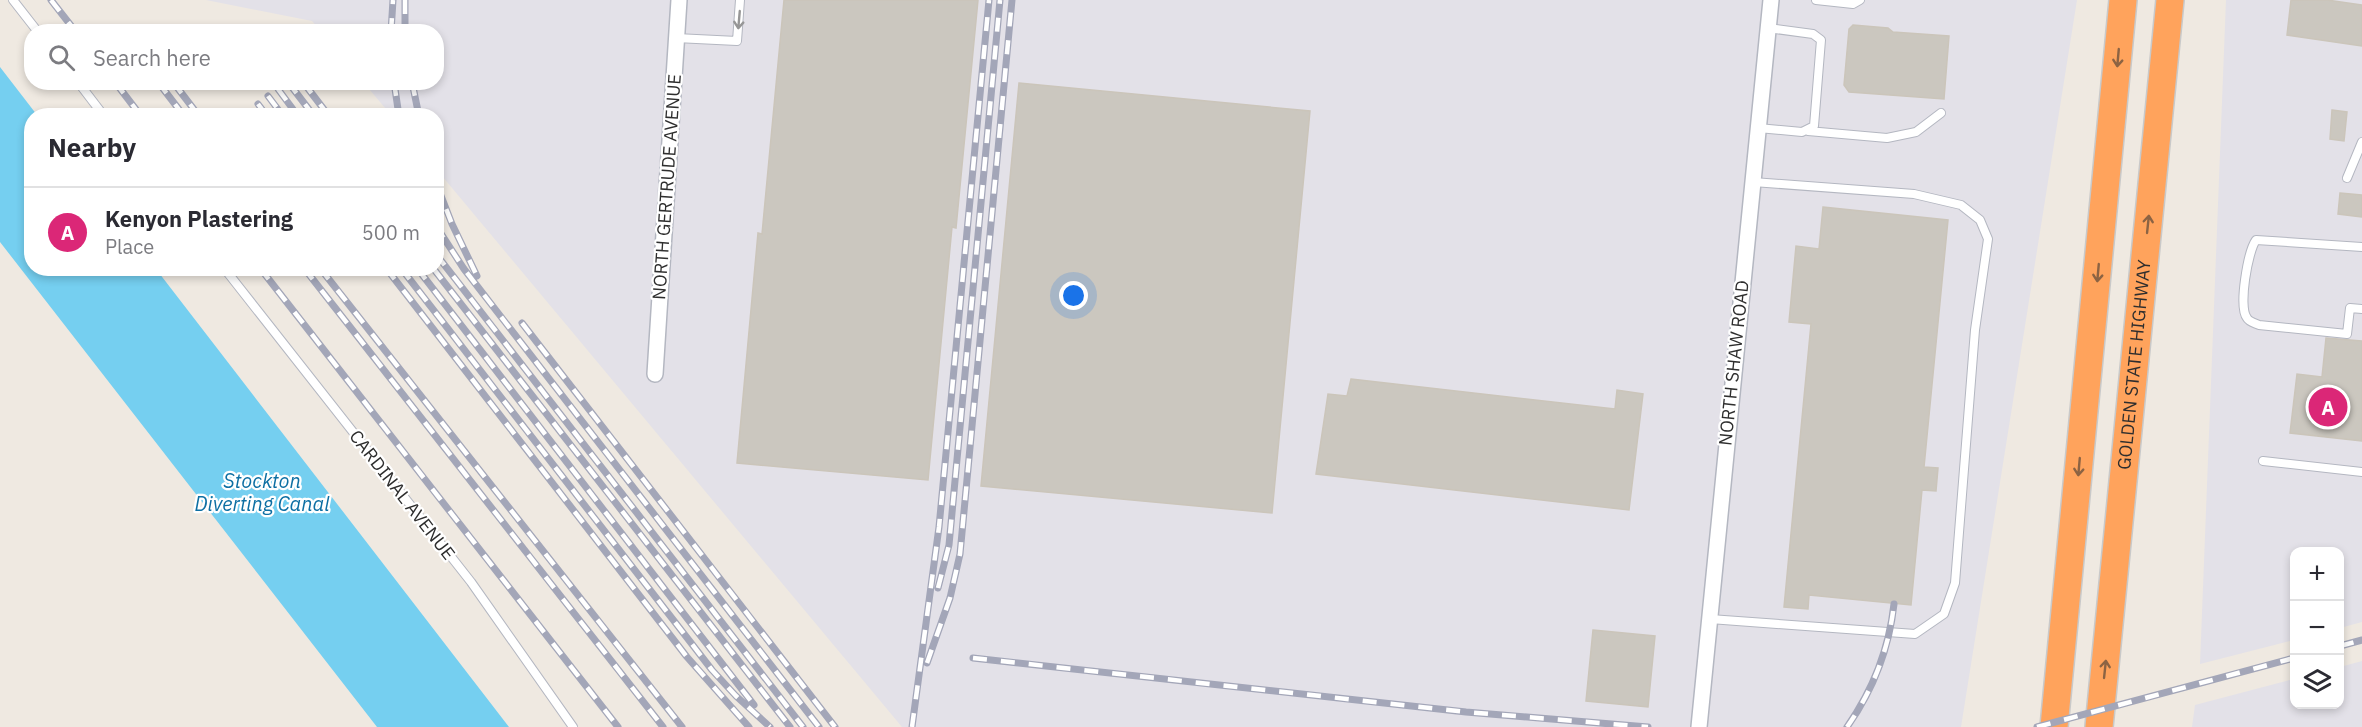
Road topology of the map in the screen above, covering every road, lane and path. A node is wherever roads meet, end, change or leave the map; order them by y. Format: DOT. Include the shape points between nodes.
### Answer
graph roads {
  1 [pos="13,0"];
  2 [pos="679,0"];
  3 [pos="740,0"];
  4 [pos="1771,0"];
  5 [pos="1816,0"];
  6 [pos="1860,0"];
  7 [pos="2122,0"];
  8 [pos="2170,7"];
  9 [pos="32,24"];
  10 [pos="1768,28"];
  11 [pos="676,38"];
  12 [pos="84,90"];
  13 [pos="98,108"];
  14 [pos="1941,113"];
  15 [pos="1758,128"];
  16 [pos="1808,131"];
  17 [pos="2362,142"];
  18 [pos="2347,178"];
  19 [pos="1752,182"];
  20 [pos="2362,247"];
  21 [pos="230,276"];
  22 [pos="2362,309"];
  23 [pos="655,374"];
  24 [pos="2262,461"];
  25 [pos="2362,472"];
  26 [pos="1710,620"];
  27 [pos="573,727"];
  28 [pos="1700,727"];
  29 [pos="2054,727"];
  30 [pos="2099,727"];
  1 -- 9 [label="lane"];
  2 -- 11 [label="street, NORTH GERTRUDE AVENUE"];
  3 -- 11 [label="lane, one-way" via="737,41"];
  4 -- 10 [label="street, NORTH SHAW ROAD"];
  5 -- 6 [label="lane" via="1853,4"];
  7 -- 29 [label="highway, one-way"];
  30 -- 8 [label="highway, GOLDEN STATE HIGHWAY, one-way"];
  10 -- 15 [label="street, NORTH SHAW ROAD"];
  10 -- 16 [label="lane" via="1813,34 1821,40 1814,126"];
  11 -- 23 [label="street, NORTH GERTRUDE AVENUE"];
  12 -- 13 [label="lane"];
  14 -- 16 [label="lane" via="1916,132 1887,138"];
  15 -- 16 [label="lane"];
  15 -- 19 [label="street, NORTH SHAW ROAD"];
  17 -- 18 [label="lane"];
  19 -- 26 [label="street, NORTH SHAW ROAD"];
  19 -- 26 [label="lane" via="1914,194 1961,204 1980,220 1988,239 1975,330 1955,583 1944,614 1915,634"];
  20 -- 22 [label="lane" via="2256,240 2249,249 2243,310 2248,320 2259,325 2348,334 2350,308"];
  21 -- 27 [label="lane, CARDINAL AVENUE" via="471,582"];
  24 -- 25 [label="lane"];
  26 -- 28 [label="street, NORTH SHAW ROAD"];
}
